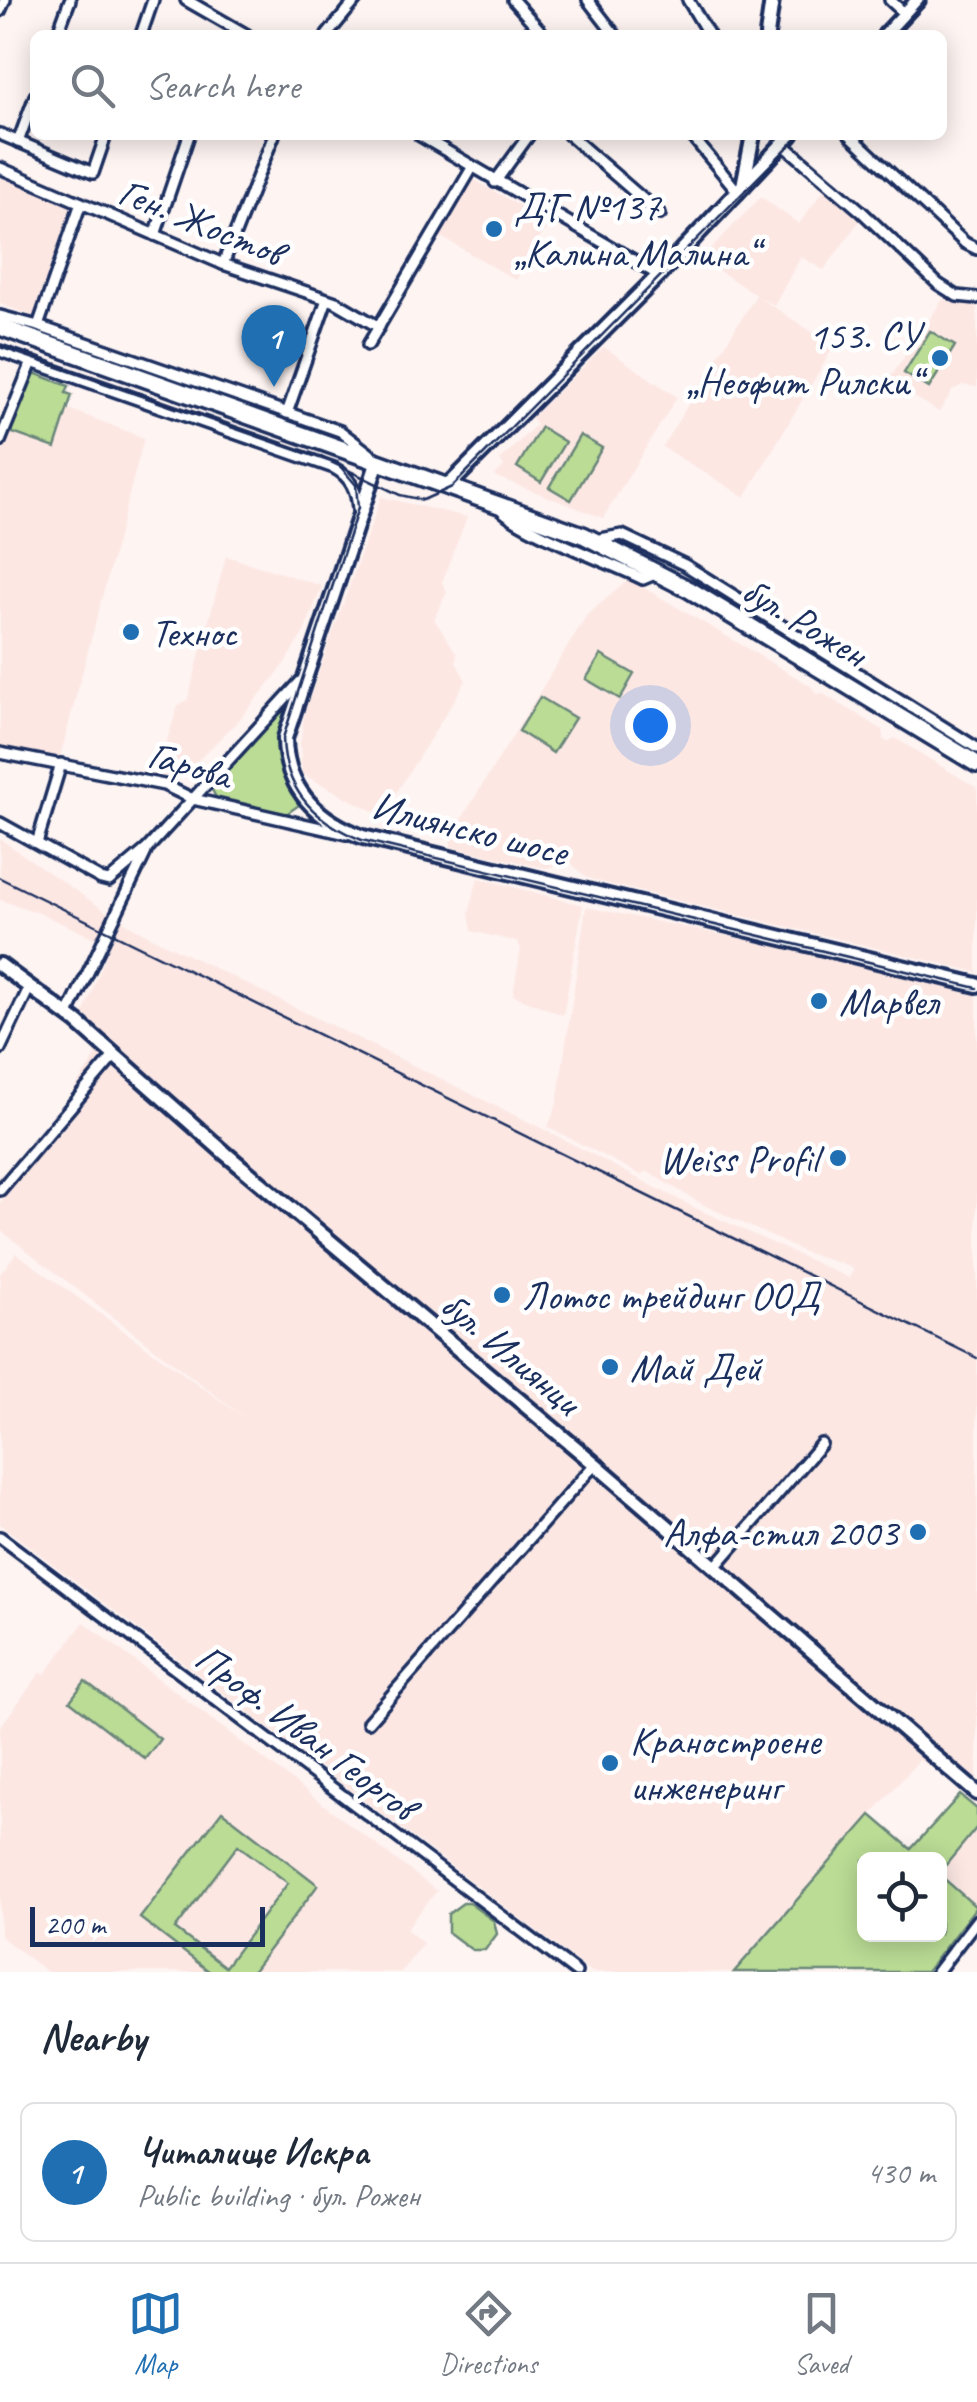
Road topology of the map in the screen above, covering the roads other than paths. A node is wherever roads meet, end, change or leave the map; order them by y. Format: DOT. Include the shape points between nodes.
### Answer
graph roads {
  1 [pos="5,0"];
  2 [pos="70,0"];
  3 [pos="153,0"];
  4 [pos="186,0"];
  5 [pos="356,0"];
  6 [pos="514,0"];
  7 [pos="588,0"];
  8 [pos="688,0"];
  9 [pos="772,0"];
  10 [pos="890,0"];
  11 [pos="918,0"];
  12 [pos="0,11"];
  13 [pos="905,14"];
  14 [pos="59,30"];
  15 [pos="142,30"];
  16 [pos="226,30"];
  17 [pos="331,30"];
  18 [pos="540,30"];
  19 [pos="611,30"];
  20 [pos="705,30"];
  21 [pos="768,30"];
  22 [pos="890,30"];
  23 [pos="30,110"];
  24 [pos="0,134"];
  25 [pos="104,140"];
  26 [pos="186,140"];
  27 [pos="272,140"];
  28 [pos="427,140"];
  29 [pos="525,140"];
  30 [pos="575,140"];
  31 [pos="695,140"];
  32 [pos="752,140"];
  33 [pos="780,140"];
  34 [pos="784,140"];
  35 [pos="855,140"];
  36 [pos="18,142"];
  37 [pos="0,168"];
  38 [pos="472,168"];
  39 [pos="496,182"];
  40 [pos="740,191"];
  41 [pos="81,203"];
  42 [pos="660,214"];
  43 [pos="155,235"];
  44 [pos="977,249"];
  45 [pos="222,264"];
  46 [pos="659,275"];
  47 [pos="977,298"];
  48 [pos="326,302"];
  49 [pos="0,316"];
  50 [pos="38,326"];
  51 [pos="379,327"];
  52 [pos="0,328"];
  53 [pos="368,346"];
  54 [pos="0,351"];
  55 [pos="32,362"];
  56 [pos="287,413"];
  57 [pos="0,441"];
  58 [pos="378,461"];
  59 [pos="448,486"];
  60 [pos="496,503"];
  61 [pos="356,522"];
  62 [pos="595,540"];
  63 [pos="659,572"];
  64 [pos="304,678"];
  65 [pos="977,748"];
  66 [pos="0,752"];
  67 [pos="61,764"];
  68 [pos="977,764"];
  69 [pos="193,799"];
  70 [pos="0,823"];
  71 [pos="363,838"];
  72 [pos="37,842"];
  73 [pos="147,849"];
  74 [pos="105,880"];
  75 [pos="120,909"];
  76 [pos="0,965"];
  77 [pos="977,985"];
  78 [pos="30,986"];
  79 [pos="68,1014"];
  80 [pos="0,1049"];
  81 [pos="114,1056"];
  82 [pos="0,1190"];
  83 [pos="821,1444"];
  84 [pos="595,1464"];
  85 [pos="0,1537"];
  86 [pos="715,1567"];
  87 [pos="368,1722"];
  88 [pos="977,1793"];
  89 [pos="977,1920"];
  90 [pos="576,1972"];
  91 [pos="937,1972"];
  1 -- 12 [label="street"];
  2 -- 14 [label="street"];
  3 -- 15 [label="street"];
  4 -- 16 [label="street"];
  5 -- 17 [label="street"];
  6 -- 18 [label="street"];
  7 -- 19 [label="street"];
  8 -- 20 [label="street"];
  9 -- 21 [label="street"];
  10 -- 13 [label="street"];
  11 -- 13 [label="street"];
  13 -- 22 [label="street"];
  23 -- 36 [label="street"];
  24 -- 36 [label="street"];
  25 -- 36 [label="street" via="92,174"];
  26 -- 43 [label="street"];
  27 -- 45 [label="street"];
  28 -- 38 [label="street"];
  29 -- 39 [label="street"];
  30 -- 42 [label="street"];
  31 -- 40 [label="street"];
  32 -- 40 [label="street"];
  33 -- 40 [label="street"];
  34 -- 47 [label="street" via="938,284"];
  35 -- 44 [label="street"];
  37 -- 41 [label="street, Ген. Жостов"];
  38 -- 39 [label="street"];
  38 -- 51 [label="street"];
  39 -- 46 [label="street"];
  40 -- 46 [label="street"];
  41 -- 43 [label="street, Ген. Жостов"];
  41 -- 50 [label="street"];
  43 -- 45 [label="street, Ген. Жостов"];
  45 -- 48 [label="street, Ген. Жостов"];
  46 -- 59 [label="street"];
  48 -- 51 [label="street, Ген. Жостов"];
  48 -- 56 [label="street"];
  49 -- 50 [label="street, бул. Рожен"];
  50 -- 56 [label="street, бул. Рожен"];
  51 -- 53 [label="street"];
  52 -- 58 [label="main road, бул. Рожен"];
  54 -- 55 [label="street"];
  55 -- 57 [label="street"];
  55 -- 61 [label="street" via="334,468 354,488"];
  56 -- 58 [label="street, бул. Рожен" via="340,431"];
  58 -- 59 [label="main road, бул. Рожен"];
  58 -- 61 [label="street, Илиянско шосе"];
  59 -- 60 [label="main road, бул. Рожен"];
  60 -- 62 [label="main road, бул. Рожен"];
  60 -- 63 [label="street, бул. Рожен" via="506,515 642,579"];
  61 -- 64 [label="street, Илиянско шосе"];
  62 -- 63 [label="main road, бул. Рожен"];
  62 -- 65 [label="street, бул. Рожен" via="622,535 685,565"];
  63 -- 68 [label="main road, бул. Рожен"];
  64 -- 69 [label="street"];
  64 -- 71 [label="street, Илиянско шосе" via="286,738 292,776 322,817"];
  66 -- 67 [label="street, Гарова"];
  67 -- 69 [label="street, Гарова" via="164,785"];
  67 -- 72 [label="street"];
  69 -- 71 [label="street, Гарова"];
  69 -- 73 [label="street"];
  70 -- 72 [label="street"];
  71 -- 77 [label="street, Илиянско шосе"];
  72 -- 74 [label="street"];
  73 -- 74 [label="street"];
  73 -- 75 [label="street"];
  74 -- 75 [label="street" via="116,890"];
  75 -- 79 [label="street"];
  76 -- 78 [label="street, бул. Илиянци"];
  78 -- 79 [label="street, бул. Илиянци"];
  78 -- 80 [label="street"];
  79 -- 81 [label="street, бул. Илиянци"];
  81 -- 82 [label="street"];
  81 -- 84 [label="street, бул. Илиянци"];
  83 -- 86 [label="street"];
  84 -- 86 [label="street, бул. Илиянци"];
  84 -- 87 [label="street"];
  85 -- 90 [label="street, Проф. Иван Георгов"];
  86 -- 88 [label="street, бул. Илиянци"];
  89 -- 91 [label="street"];
}
